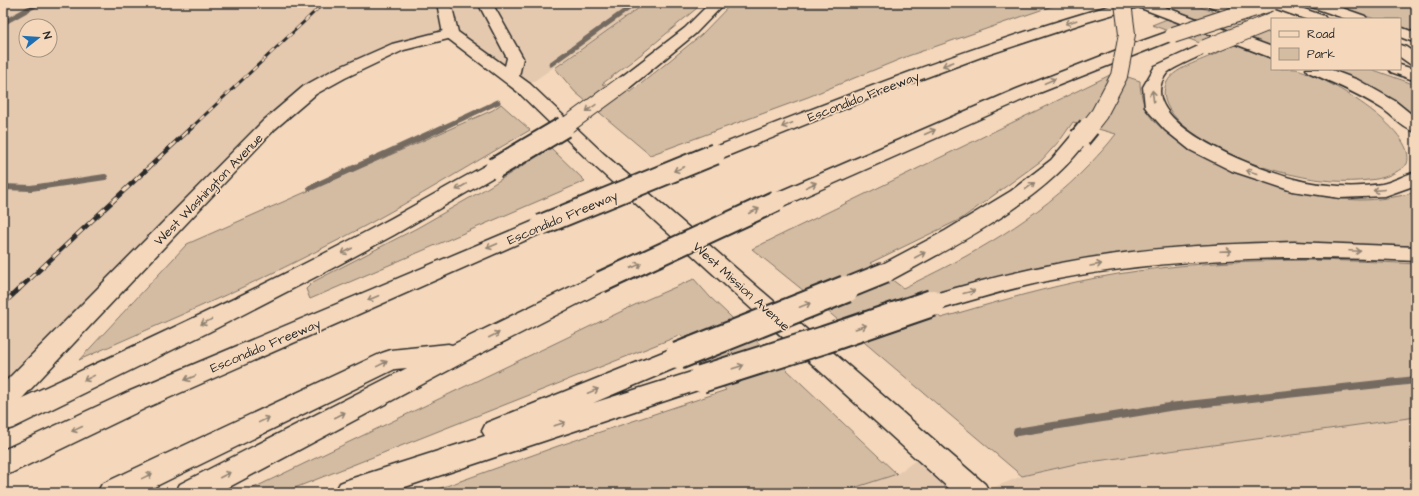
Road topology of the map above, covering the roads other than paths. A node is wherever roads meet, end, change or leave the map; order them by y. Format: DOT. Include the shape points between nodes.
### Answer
graph roads {
  1 [pos="444,3"];
  2 [pos="485,3"];
  3 [pos="718,3"];
  4 [pos="1135,3"];
  5 [pos="1141,3"];
  6 [pos="1214,3"];
  7 [pos="1272,3"];
  8 [pos="1287,3"];
  9 [pos="1314,3"];
  10 [pos="1347,3"];
  11 [pos="1115,7"];
  12 [pos="1278,18"];
  13 [pos="1316,18"];
  14 [pos="1357,18"];
  15 [pos="1363,18"];
  16 [pos="1271,21"];
  17 [pos="1271,24"];
  18 [pos="1401,32"];
  19 [pos="451,34"];
  20 [pos="1416,38"];
  21 [pos="1401,48"];
  22 [pos="1401,49"];
  23 [pos="1416,52"];
  24 [pos="1271,53"];
  25 [pos="1416,61"];
  26 [pos="1317,70"];
  27 [pos="1401,70"];
  28 [pos="1416,76"];
  29 [pos="510,78"];
  30 [pos="1416,126"];
  31 [pos="1416,178"];
  32 [pos="1416,254"];
  33 [pos="459,353"];
  34 [pos="3,401"];
  35 [pos="3,420"];
  36 [pos="3,464"];
  37 [pos="348,492"];
  38 [pos="112,493"];
  39 [pos="190,493"];
  40 [pos="975,493"];
  1 -- 19 [label="main road"];
  2 -- 29 [label="main road" via="514,58"];
  3 -- 35 [label="main road, one-way, bridge" via="690,31 622,85 567,125 495,168 389,229 242,305"];
  4 -- 11 [label="main road, Escondido Freeway"];
  5 -- 24 [label="main road"];
  6 -- 17 [label="main road"];
  7 -- 13 [label="main road"];
  33 -- 7 [label="main road, one-way, bridge" via="601,282 974,113 1075,71 1173,35"];
  8 -- 12 [label="main road"];
  9 -- 14 [label="main road"];
  10 -- 15 [label="main road"];
  11 -- 36 [label="main road, Escondido Freeway, one-way, bridge" via="858,97 541,225 138,400"];
  37 -- 11 [label="main road, one-way, bridge" via="885,273 973,225 1059,163 1099,114 1119,76 1127,34"];
  31 -- 16 [label="main road, one-way, bridge" via="1385,190 1340,192 1292,185 1239,167 1197,146 1170,126 1154,107 1152,87 1161,69"];
  18 -- 20 [label="main road"];
  19 -- 29 [label="main road, West Mission Avenue"];
  19 -- 34 [label="main road, West Washington Avenue" via="398,47 371,58 310,90 290,106"];
  21 -- 23 [label="main road"];
  22 -- 25 [label="main road"];
  26 -- 30 [label="main road" via="1352,84 1390,105"];
  27 -- 28 [label="main road"];
  29 -- 40 [label="main road, West Mission Avenue"];
  37 -- 32 [label="main road, one-way, bridge" via="932,303 1036,275 1126,260 1216,252 1293,249"];
  38 -- 33 [label="main road, one-way" via="391,360"];
  39 -- 33 [label="main road, one-way"];
}
